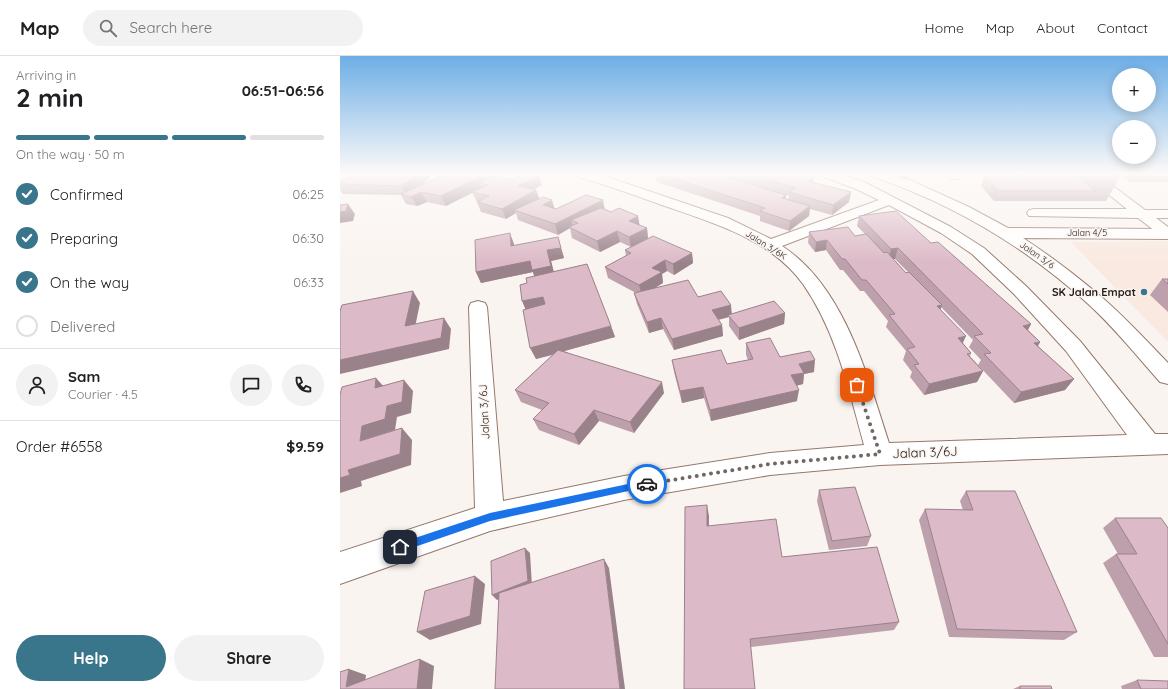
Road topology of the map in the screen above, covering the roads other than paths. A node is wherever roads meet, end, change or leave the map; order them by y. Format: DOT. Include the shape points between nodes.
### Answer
graph roads {
  1 [pos="676,204"];
  2 [pos="881,204"];
  3 [pos="897,204"];
  4 [pos="950,204"];
  5 [pos="1127,204"];
  6 [pos="1034,213"];
  7 [pos="1141,214"];
  8 [pos="1168,214"];
  9 [pos="1005,233"];
  10 [pos="1168,234"];
  11 [pos="770,245"];
  12 [pos="478,307"];
  13 [pos="1168,376"];
  14 [pos="1158,444"];
  15 [pos="880,454"];
  16 [pos="490,517"];
  17 [pos="340,568"];
  1 -- 11 [label="street, Jalan 3/6K" via="748,232"];
  2 -- 11 [label="street"];
  3 -- 14 [label="street, Jalan 3/6J" via="946,230 971,247 1020,290 1073,346"];
  4 -- 9 [label="street, Jalan 3/6"];
  5 -- 7 [label="street"];
  6 -- 7 [label="street"];
  7 -- 8 [label="street"];
  7 -- 10 [label="street"];
  9 -- 10 [label="street, Jalan 4/5"];
  9 -- 13 [label="street, Jalan 3/6" via="1093,298"];
  11 -- 15 [label="street, Jalan 3/6K" via="808,278 827,308 844,343"];
  12 -- 16 [label="street, Jalan 3/6J"];
  14 -- 15 [label="street, Jalan 3/6J"];
  15 -- 16 [label="street, Jalan 3/6J" via="762,465 624,488"];
  16 -- 17 [label="street, Jalan 3/6J"];
}
